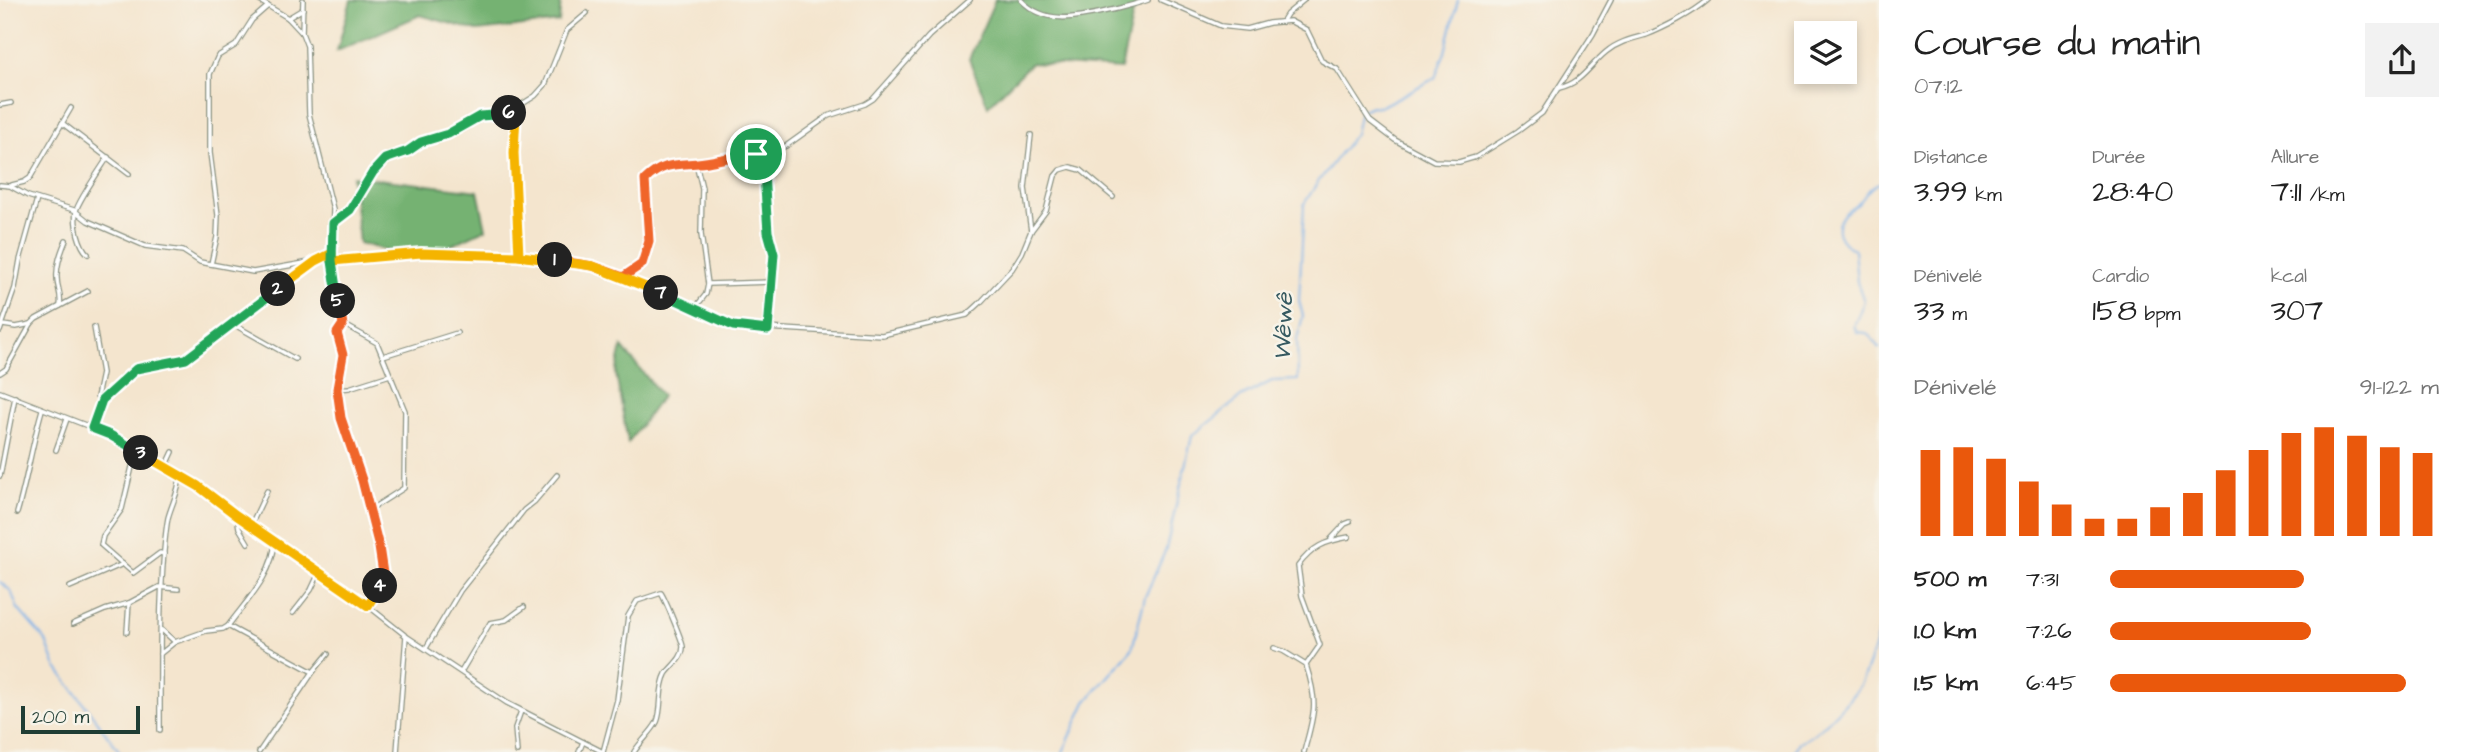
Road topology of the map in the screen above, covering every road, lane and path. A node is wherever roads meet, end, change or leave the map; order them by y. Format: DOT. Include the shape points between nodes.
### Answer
graph roads {
  1 [pos="258,0"];
  2 [pos="303,0"];
  3 [pos="970,0"];
  4 [pos="1021,0"];
  5 [pos="1148,0"];
  6 [pos="1161,0"];
  7 [pos="1175,0"];
  8 [pos="1304,0"];
  9 [pos="1611,0"];
  10 [pos="1708,0"];
  11 [pos="1168,3"];
  12 [pos="268,6"];
  13 [pos="303,9"];
  14 [pos="587,13"];
  15 [pos="288,18"];
  16 [pos="1282,22"];
  17 [pos="302,33"];
  18 [pos="1558,88"];
  19 [pos="11,103"];
  20 [pos="0,105"];
  21 [pos="71,108"];
  22 [pos="516,114"];
  23 [pos="62,123"];
  24 [pos="1031,135"];
  25 [pos="756,154"];
  26 [pos="108,157"];
  27 [pos="696,163"];
  28 [pos="129,174"];
  29 [pos="24,182"];
  30 [pos="0,184"];
  31 [pos="10,186"];
  32 [pos="20,191"];
  33 [pos="1114,197"];
  34 [pos="37,199"];
  35 [pos="76,211"];
  36 [pos="333,223"];
  37 [pos="1031,232"];
  38 [pos="66,240"];
  39 [pos="332,253"];
  40 [pos="88,254"];
  41 [pos="519,256"];
  42 [pos="316,261"];
  43 [pos="332,261"];
  44 [pos="211,264"];
  45 [pos="623,277"];
  46 [pos="772,282"];
  47 [pos="708,284"];
  48 [pos="88,291"];
  49 [pos="60,306"];
  50 [pos="695,308"];
  51 [pos="231,323"];
  52 [pos="31,324"];
  53 [pos="343,324"];
  54 [pos="3,325"];
  55 [pos="94,327"];
  56 [pos="768,330"];
  57 [pos="0,331"];
  58 [pos="457,333"];
  59 [pos="383,356"];
  60 [pos="295,359"];
  61 [pos="0,373"];
  62 [pos="390,375"];
  63 [pos="337,389"];
  64 [pos="0,391"];
  65 [pos="15,397"];
  66 [pos="102,400"];
  67 [pos="43,409"];
  68 [pos="67,419"];
  69 [pos="92,428"];
  70 [pos="56,450"];
  71 [pos="136,450"];
  72 [pos="173,452"];
  73 [pos="166,467"];
  74 [pos="180,475"];
  75 [pos="557,475"];
  76 [pos="0,476"];
  77 [pos="267,491"];
  78 [pos="368,511"];
  79 [pos="17,513"];
  80 [pos="236,515"];
  81 [pos="1350,523"];
  82 [pos="251,525"];
  83 [pos="1349,537"];
  84 [pos="1329,540"];
  85 [pos="275,541"];
  86 [pos="248,543"];
  87 [pos="164,554"];
  88 [pos="123,564"];
  89 [pos="320,571"];
  90 [pos="163,586"];
  91 [pos="70,587"];
  92 [pos="178,589"];
  93 [pos="129,603"];
  94 [pos="368,606"];
  95 [pos="524,607"];
  96 [pos="293,614"];
  97 [pos="73,624"];
  98 [pos="228,626"];
  99 [pos="162,630"];
  100 [pos="127,632"];
  101 [pos="406,636"];
  102 [pos="175,642"];
  103 [pos="426,648"];
  104 [pos="1274,648"];
  105 [pos="160,654"];
  106 [pos="328,654"];
  107 [pos="1306,665"];
  108 [pos="313,672"];
  109 [pos="461,672"];
  110 [pos="522,711"];
  111 [pos="160,730"];
  112 [pos="583,742"];
  113 [pos="259,752"];
  114 [pos="397,752"];
  115 [pos="517,752"];
  116 [pos="579,752"];
  117 [pos="603,752"];
  118 [pos="634,752"];
  119 [pos="1304,752"];
  1 -- 12 [label="street"];
  2 -- 13 [label="street"];
  3 -- 25 [label="street" via="929,36 873,99 828,116 786,146"];
  4 -- 5 [label="street" via="1047,15 1069,19"];
  6 -- 11 [label="street"];
  7 -- 11 [label="street"];
  8 -- 16 [label="street"];
  9 -- 18 [label="street"];
  10 -- 18 [label="street" via="1647,34 1622,42 1605,52 1581,79"];
  11 -- 16 [label="street" via="1233,28"];
  12 -- 15 [label="street"];
  12 -- 44 [label="street" via="251,20 236,45 218,56 210,74 210,153 218,215"];
  13 -- 15 [label="street"];
  13 -- 17 [label="street"];
  14 -- 22 [label="street" via="567,30 545,85 519,106"];
  15 -- 17 [label="street"];
  16 -- 18 [label="street" via="1307,30 1322,61 1337,69 1370,121 1434,161 1464,162 1476,157 1542,113"];
  17 -- 36 [label="street" via="307,46 309,114"];
  19 -- 20 [label="street"];
  21 -- 23 [label="street"];
  22 -- 36 [label="street" via="503,111 480,116 385,159 350,210"];
  22 -- 41 [label="street"];
  23 -- 26 [label="street"];
  23 -- 29 [label="street"];
  24 -- 37 [label="street" via="1024,188"];
  25 -- 27 [label="street"];
  25 -- 46 [label="street" via="764,174 774,254"];
  26 -- 28 [label="street"];
  26 -- 35 [label="street"];
  27 -- 45 [label="street" via="668,165 645,180 649,241 642,264"];
  27 -- 47 [label="street" via="702,188 701,234"];
  29 -- 31 [label="street"];
  29 -- 32 [label="street"];
  30 -- 31 [label="street"];
  31 -- 32 [label="street"];
  32 -- 34 [label="street"];
  33 -- 37 [label="street" via="1081,170 1063,168 1055,176 1046,211"];
  34 -- 35 [label="street"];
  34 -- 54 [label="street"];
  35 -- 40 [label="street" via="79,238"];
  35 -- 44 [label="street" via="145,246 183,251"];
  36 -- 39 [label="street"];
  37 -- 56 [label="street" via="1012,269 967,315 882,335"];
  38 -- 49 [label="street" via="57,269"];
  39 -- 42 [label="street"];
  39 -- 43 [label="street"];
  41 -- 43 [label="street" via="421,253"];
  41 -- 45 [label="street" via="593,266"];
  42 -- 43 [label="street"];
  42 -- 44 [label="street" via="253,272"];
  42 -- 51 [label="street"];
  43 -- 53 [label="street"];
  45 -- 50 [label="street"];
  46 -- 47 [label="street"];
  46 -- 56 [label="street"];
  47 -- 50 [label="street"];
  48 -- 49 [label="street"];
  49 -- 52 [label="street"];
  50 -- 56 [label="street" via="733,326"];
  51 -- 60 [label="street"];
  51 -- 66 [label="street" via="186,359 136,369"];
  52 -- 54 [label="street"];
  52 -- 61 [label="street"];
  53 -- 59 [label="street" via="377,343"];
  53 -- 63 [label="street" via="337,333 343,355"];
  54 -- 57 [label="street"];
  55 -- 66 [label="street" via="102,373 97,397"];
  58 -- 59 [label="street"];
  59 -- 62 [label="street"];
  62 -- 63 [label="street"];
  62 -- 78 [label="street" via="405,411 404,488"];
  63 -- 78 [label="street"];
  64 -- 65 [label="street"];
  65 -- 67 [label="street"];
  65 -- 76 [label="street"];
  66 -- 69 [label="street"];
  67 -- 68 [label="street"];
  67 -- 79 [label="street"];
  68 -- 69 [label="street"];
  68 -- 70 [label="street"];
  69 -- 71 [label="street"];
  71 -- 73 [label="street"];
  71 -- 88 [label="street" via="122,509 101,545"];
  72 -- 73 [label="street"];
  73 -- 74 [label="street"];
  74 -- 80 [label="street"];
  74 -- 87 [label="street"];
  75 -- 103 [label="street" via="460,591"];
  77 -- 82 [label="street"];
  78 -- 94 [label="street" via="384,580"];
  80 -- 82 [label="street"];
  80 -- 86 [label="street"];
  81 -- 84 [label="street"];
  82 -- 85 [label="street"];
  83 -- 84 [label="street"];
  84 -- 107 [label="street" via="1308,553 1298,566 1302,596 1320,645"];
  85 -- 89 [label="street"];
  85 -- 98 [label="street" via="266,575"];
  87 -- 88 [label="street" via="134,573"];
  87 -- 90 [label="street"];
  88 -- 91 [label="street"];
  89 -- 94 [label="street"];
  89 -- 96 [label="street"];
  90 -- 92 [label="street"];
  90 -- 93 [label="street"];
  90 -- 99 [label="street"];
  93 -- 97 [label="street"];
  93 -- 100 [label="street"];
  94 -- 101 [label="street"];
  95 -- 109 [label="street" via="506,620 490,623"];
  98 -- 102 [label="street"];
  98 -- 108 [label="street"];
  99 -- 102 [label="street"];
  99 -- 105 [label="street"];
  101 -- 103 [label="street"];
  101 -- 114 [label="street"];
  102 -- 105 [label="street"];
  103 -- 109 [label="street"];
  104 -- 107 [label="street"];
  105 -- 111 [label="street"];
  106 -- 108 [label="street"];
  107 -- 119 [label="street" via="1315,709"];
  108 -- 113 [label="street"];
  109 -- 110 [label="street"];
  110 -- 112 [label="street"];
  110 -- 115 [label="street" via="515,728"];
  112 -- 116 [label="street"];
  112 -- 117 [label="street"];
  117 -- 118 [label="street" via="617,700 628,616 637,601 662,593 684,645 666,674 657,722"];
}
